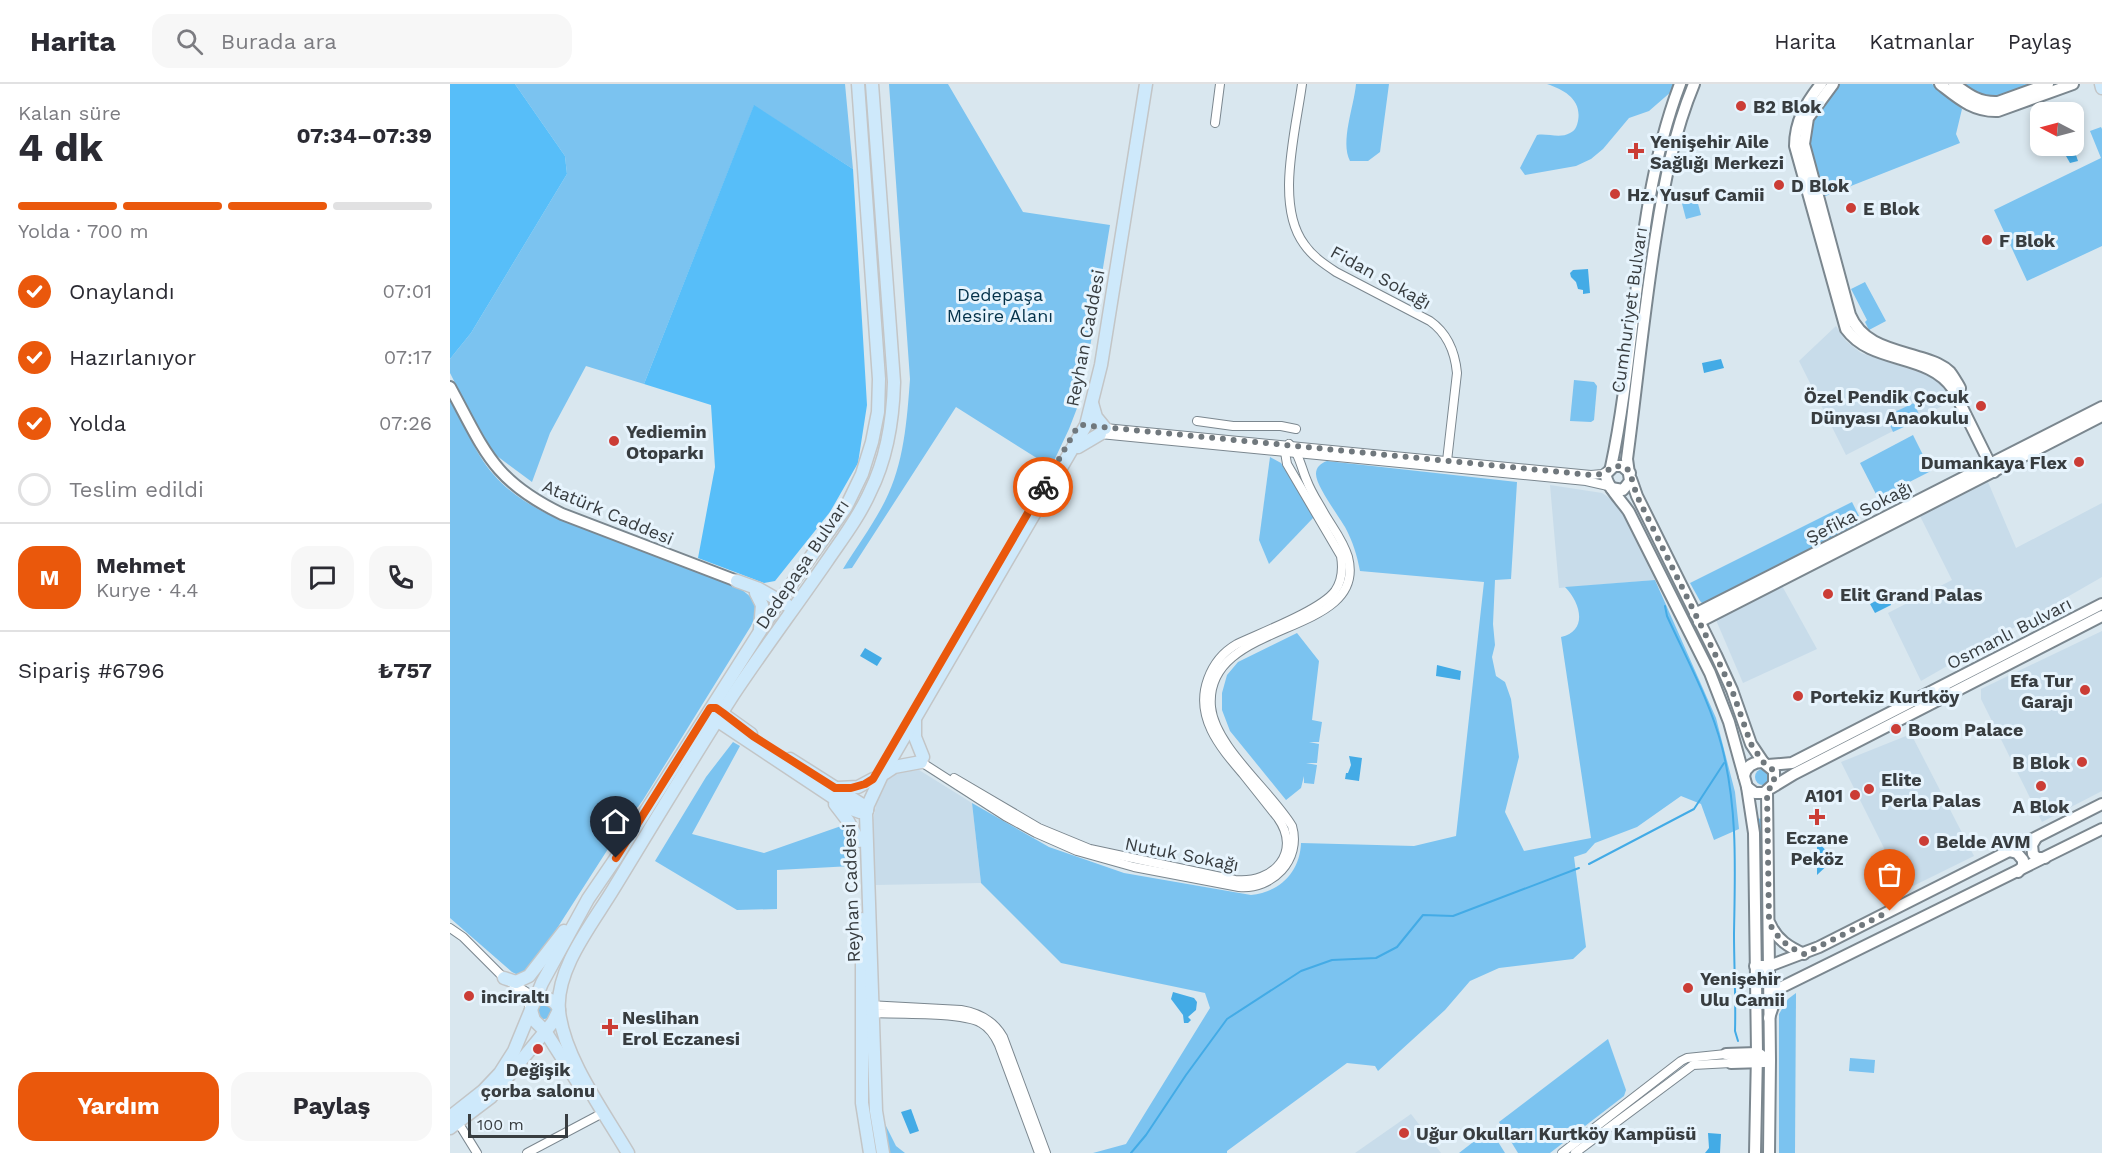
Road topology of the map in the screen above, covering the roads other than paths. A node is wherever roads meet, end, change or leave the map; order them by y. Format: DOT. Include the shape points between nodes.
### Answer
graph roads {
  1 [pos="858,84"];
  2 [pos="872,84"];
  3 [pos="1139,84"];
  4 [pos="1146,84"];
  5 [pos="1220,84"];
  6 [pos="1302,84"];
  7 [pos="1694,84"];
  8 [pos="1821,84"];
  9 [pos="1833,84"];
  10 [pos="1940,84"];
  11 [pos="1954,84"];
  12 [pos="2048,84"];
  13 [pos="2073,84"];
  14 [pos="1678,87"];
  15 [pos="1689,96"];
  16 [pos="1215,123"];
  17 [pos="1825,244"];
  18 [pos="1640,307"];
  19 [pos="450,387"];
  20 [pos="1092,402"];
  21 [pos="1628,406"];
  22 [pos="2102,407"];
  23 [pos="2102,416"];
  24 [pos="1197,421"];
  25 [pos="1281,426"];
  26 [pos="1083,428"];
  27 [pos="1296,429"];
  28 [pos="1103,431"];
  29 [pos="1279,443"];
  30 [pos="1287,448"];
  31 [pos="1297,453"];
  32 [pos="1071,454"];
  33 [pos="1320,455"];
  34 [pos="1447,461"];
  35 [pos="1995,467"];
  36 [pos="1609,469"];
  37 [pos="1305,476"];
  38 [pos="1630,476"];
  39 [pos="1610,487"];
  40 [pos="736,581"];
  41 [pos="794,581"];
  42 [pos="757,591"];
  43 [pos="779,603"];
  44 [pos="2102,604"];
  45 [pos="792,612"];
  46 [pos="2102,616"];
  47 [pos="1697,618"];
  48 [pos="1686,626"];
  49 [pos="759,635"];
  50 [pos="734,694"];
  51 [pos="710,708"];
  52 [pos="720,717"];
  53 [pos="915,720"];
  54 [pos="738,729"];
  55 [pos="898,744"];
  56 [pos="700,748"];
  57 [pos="922,760"];
  58 [pos="1766,763"];
  59 [pos="877,777"];
  60 [pos="1745,782"];
  61 [pos="835,788"];
  62 [pos="1769,790"];
  63 [pos="821,791"];
  64 [pos="2102,804"];
  65 [pos="863,809"];
  66 [pos="2102,829"];
  67 [pos="2036,838"];
  68 [pos="859,840"];
  69 [pos="2009,851"];
  70 [pos="2045,858"];
  71 [pos="2017,872"];
  72 [pos="588,899"];
  73 [pos="1769,922"];
  74 [pos="450,928"];
  75 [pos="1804,954"];
  76 [pos="1755,966"];
  77 [pos="1769,970"];
  78 [pos="1814,973"];
  79 [pos="504,978"];
  80 [pos="1796,981"];
  81 [pos="537,998"];
  82 [pos="867,1009"];
  83 [pos="531,1010"];
  84 [pos="559,1010"];
  85 [pos="1769,1018"];
  86 [pos="545,1031"];
  87 [pos="1757,1034"];
  88 [pos="1729,1058"];
  89 [pos="1757,1058"];
  90 [pos="1770,1060"];
  91 [pos="1756,1082"];
  92 [pos="1026,1110"];
  93 [pos="597,1116"];
  94 [pos="453,1121"];
  95 [pos="477,1153"];
  96 [pos="527,1153"];
  97 [pos="618,1153"];
  98 [pos="628,1153"];
  99 [pos="870,1153"];
  100 [pos="883,1153"];
  101 [pos="1039,1153"];
  102 [pos="1046,1153"];
  103 [pos="1562,1153"];
  104 [pos="1575,1153"];
  105 [pos="1755,1153"];
  106 [pos="1769,1153"];
  1 -- 41 [label="main road, Dedepaşa Bulvarı" via="879,379 878,412 867,460 853,496"];
  2 -- 45 [label="main road, Dedepaşa Bulvarı" via="894,382 890,426 878,474 861,510"];
  3 -- 26 [label="main road, Reyhan Caddesi"];
  4 -- 20 [label="main road, Reyhan Caddesi"];
  5 -- 16 [label="street"];
  6 -- 34 [label="street, Fidan Sokağı" via="1288,199 1297,231 1324,264 1430,321 1445,337 1456,360 1457,373"];
  7 -- 15 [label="street, Cumhuriyet Bulvarı"];
  8 -- 17 [label="street" via="1800,116 1795,146"];
  9 -- 17 [label="street" via="1813,110 1804,135"];
  10 -- 13 [label="street" via="1973,108 1990,111"];
  11 -- 12 [label="street" via="1981,102 1998,102"];
  14 -- 15 [label="street"];
  14 -- 18 [label="street, Cumhuriyet Bulvarı" via="1653,170"];
  15 -- 18 [label="street, Cumhuriyet Bulvarı" via="1665,180"];
  17 -- 35 [label="street" via="1854,325 1880,349 1937,363 1948,370"];
  18 -- 21 [label="street, Cumhuriyet Bulvarı"];
  19 -- 40 [label="street, Atatürk Caddesi" via="498,470 535,501"];
  20 -- 26 [label="main road, Reyhan Caddesi"];
  20 -- 28 [label="main road"];
  21 -- 36 [label="street, Cumhuriyet Bulvarı"];
  21 -- 38 [label="street, Cumhuriyet Bulvarı"];
  22 -- 35 [label="street, Şefika Sokağı"];
  23 -- 35 [label="street, Şefika Sokağı"];
  24 -- 25 [label="street"];
  25 -- 27 [label="street"];
  25 -- 29 [label="street"];
  26 -- 28 [label="main road"];
  26 -- 32 [label="main road, Reyhan Caddesi"];
  26 -- 55 [label="main road"];
  28 -- 29 [label="street"];
  28 -- 30 [label="street"];
  28 -- 32 [label="main road"];
  29 -- 30 [label="street"];
  30 -- 31 [label="street, Nutuk Sokağı"];
  30 -- 34 [label="street"];
  30 -- 57 [label="street, Nutuk Sokağı" via="1287,464 1338,548 1342,563 1340,580 1323,603 1226,651 1210,674 1204,701 1210,728 1219,745 1283,824 1285,854 1273,872 1257,880 1235,880 1090,849 1039,828"];
  31 -- 33 [label="street"];
  31 -- 37 [label="street, Nutuk Sokağı"];
  32 -- 53 [label="main road, Reyhan Caddesi"];
  33 -- 37 [label="street" via="1309,463"];
  33 -- 39 [label="street" via="1586,481"];
  34 -- 36 [label="street" via="1591,475"];
  35 -- 47 [label="street, Şefika Sokağı"];
  36 -- 38 [label="street" via="1622,466"];
  36 -- 39 [label="street" via="1606,478"];
  37 -- 57 [label="street, Nutuk Sokağı" via="1347,555 1345,590 1323,611 1235,653 1217,676 1211,701 1214,722 1224,740 1292,826 1292,855 1277,876 1262,885 1239,887 1134,867 1077,851 1005,816"];
  38 -- 39 [label="street" via="1629,485 1623,490"];
  38 -- 47 [label="street, Cumhuriyet Bulvarı"];
  39 -- 48 [label="street" via="1629,512"];
  40 -- 42 [label="main road"];
  41 -- 42 [label="main road"];
  41 -- 43 [label="main road, Dedepaşa Bulvarı"];
  42 -- 43 [label="main road"];
  42 -- 49 [label="main road" via="762,605"];
  43 -- 45 [label="main road"];
  43 -- 49 [label="main road, Dedepaşa Bulvarı"];
  44 -- 58 [label="street, Osmanlı Bulvarı" via="1792,763"];
  45 -- 50 [label="main road, Dedepaşa Bulvarı"];
  46 -- 62 [label="street, Osmanlı Bulvarı"];
  47 -- 48 [label="street, Şefika Sokağı"];
  47 -- 58 [label="street, Cumhuriyet Bulvarı" via="1732,690 1751,744"];
  48 -- 60 [label="street" via="1729,722"];
  49 -- 51 [label="main road, Dedepaşa Bulvarı"];
  50 -- 52 [label="main road, Dedepaşa Bulvarı"];
  50 -- 54 [label="main road"];
  51 -- 52 [label="main road" via="716,708"];
  51 -- 72 [label="main road, Dedepaşa Bulvarı"];
  52 -- 54 [label="main road"];
  52 -- 56 [label="main road, Dedepaşa Bulvarı"];
  53 -- 55 [label="main road, Reyhan Caddesi"];
  53 -- 57 [label="main road"];
  54 -- 56 [label="main road" via="720,733"];
  54 -- 61 [label="main road"];
  54 -- 63 [label="main road"];
  55 -- 57 [label="main road"];
  55 -- 59 [label="main road"];
  56 -- 84 [label="main road, Dedepaşa Bulvarı" via="568,964 561,984"];
  57 -- 59 [label="main road" via="894,767"];
  58 -- 60 [label="street" via="1747,768"];
  58 -- 62 [label="street, Cumhuriyet Bulvarı" via="1775,775"];
  59 -- 61 [label="main road" via="851,788"];
  59 -- 65 [label="main road"];
  60 -- 62 [label="street" via="1755,793"];
  60 -- 76 [label="street" via="1754,833"];
  61 -- 65 [label="main road"];
  62 -- 73 [label="street, Cumhuriyet Bulvarı"];
  63 -- 65 [label="main road" via="849,808"];
  63 -- 68 [label="main road" via="843,814"];
  64 -- 67 [label="street"];
  65 -- 68 [label="main road, Reyhan Caddesi"];
  65 -- 82 [label="main road, Reyhan Caddesi"];
  66 -- 70 [label="street"];
  67 -- 69 [label="street"];
  67 -- 70 [label="street" via="2033,854"];
  68 -- 82 [label="main road, Reyhan Caddesi"];
  69 -- 71 [label="street" via="2023,860"];
  69 -- 75 [label="street"];
  70 -- 71 [label="street"];
  71 -- 78 [label="street"];
  72 -- 79 [label="main road" via="529,976 516,982"];
  72 -- 81 [label="main road, Dedepaşa Bulvarı"];
  73 -- 75 [label="street" via="1780,940"];
  73 -- 77 [label="street, Cumhuriyet Bulvarı"];
  74 -- 79 [label="street"];
  75 -- 77 [label="street"];
  75 -- 78 [label="street" via="1802,964"];
  76 -- 77 [label="street"];
  76 -- 87 [label="street"];
  77 -- 80 [label="street"];
  77 -- 85 [label="street, Cumhuriyet Bulvarı"];
  78 -- 80 [label="street"];
  79 -- 81 [label="street"];
  79 -- 83 [label="street"];
  80 -- 85 [label="street" via="1778,991"];
  81 -- 83 [label="main road"];
  81 -- 84 [label="main road" via="553,1000"];
  82 -- 92 [label="street" via="958,1016 983,1024 999,1045"];
  82 -- 99 [label="main road, Reyhan Caddesi" via="862,1102"];
  82 -- 100 [label="main road, Reyhan Caddesi"];
  83 -- 86 [label="main road" via="534,1020"];
  83 -- 94 [label="main road" via="500,1073"];
  84 -- 86 [label="main road"];
  84 -- 98 [label="main road" via="573,1056"];
  85 -- 90 [label="street, Cumhuriyet Bulvarı"];
  86 -- 93 [label="main road"];
  86 -- 94 [label="main road" via="490,1097"];
  87 -- 88 [label="street"];
  87 -- 89 [label="street"];
  88 -- 89 [label="street"];
  88 -- 91 [label="street" via="1749,1070"];
  88 -- 103 [label="street" via="1681,1060"];
  88 -- 104 [label="street" via="1693,1065"];
  89 -- 90 [label="street"];
  89 -- 91 [label="street"];
  90 -- 106 [label="street, Cumhuriyet Bulvarı"];
  91 -- 105 [label="street"];
  92 -- 101 [label="street"];
  92 -- 102 [label="street"];
  93 -- 96 [label="street"];
  93 -- 97 [label="main road"];
  94 -- 95 [label="street"];
}
